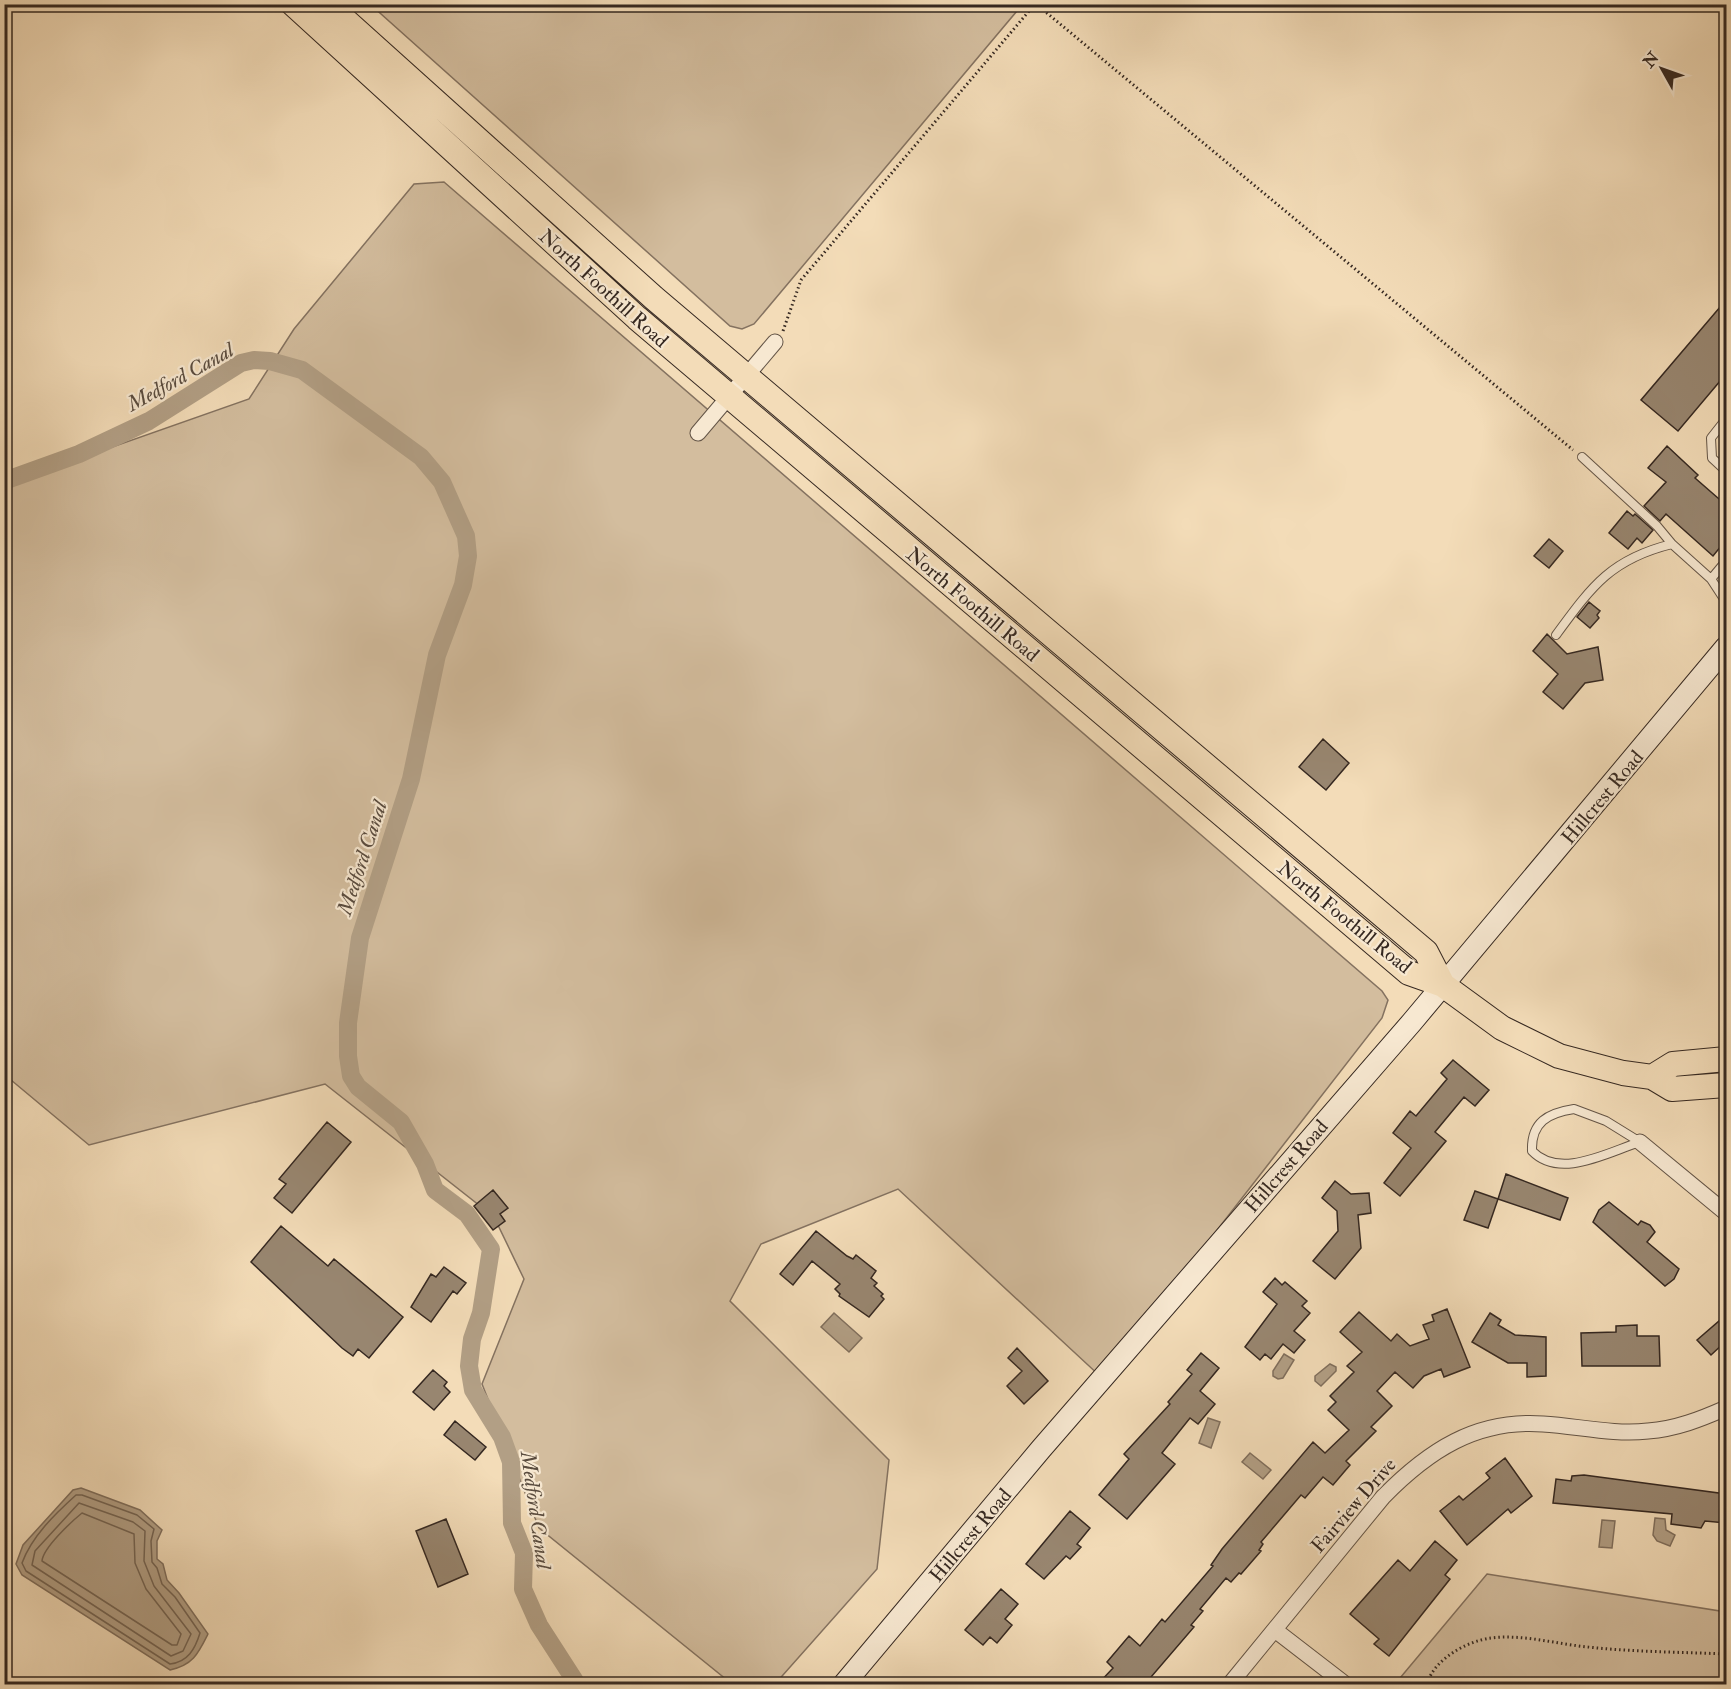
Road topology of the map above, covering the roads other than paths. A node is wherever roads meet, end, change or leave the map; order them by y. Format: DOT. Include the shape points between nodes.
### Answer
graph roads {
  1 [pos="293,4"];
  2 [pos="327,4"];
  3 [pos="776,342"];
  4 [pos="746,377"];
  5 [pos="729,398"];
  6 [pos="1726,419"];
  7 [pos="698,433"];
  8 [pos="1582,457"];
  9 [pos="1726,471"];
  10 [pos="1672,544"];
  11 [pos="1726,561"];
  12 [pos="1711,579"];
  13 [pos="1726,602"];
  14 [pos="1556,634"];
  15 [pos="1726,646"];
  16 [pos="1443,985"];
  17 [pos="1726,1059"];
  18 [pos="1652,1077"];
  19 [pos="1726,1085"];
  20 [pos="1640,1142"];
  21 [pos="1726,1213"];
  22 [pos="1726,1408"];
  23 [pos="1275,1630"];
  24 [pos="844,1684"];
  25 [pos="1230,1684"];
  26 [pos="1345,1684"];
  1 -- 5 [label="main road, North Foothill Road"];
  2 -- 4 [label="main road, North Foothill Road"];
  3 -- 4 [label="street"];
  4 -- 5 [label="street"];
  4 -- 16 [label="main road, North Foothill Road" via="1426,952"];
  5 -- 7 [label="street"];
  5 -- 16 [label="main road, North Foothill Road" via="1409,973"];
  6 -- 9 [label="lane" via="1711,438 1713,458"];
  8 -- 10 [label="lane"];
  10 -- 12 [label="lane"];
  10 -- 14 [label="lane" via="1641,552 1610,571 1579,602"];
  11 -- 12 [label="lane"];
  12 -- 13 [label="lane"];
  15 -- 16 [label="street, Hillcrest Road"];
  16 -- 18 [label="main road" via="1485,1018 1542,1049 1584,1064"];
  16 -- 24 [label="street, Hillcrest Road" via="1041,1449"];
  17 -- 18 [label="main road" via="1673,1064"];
  18 -- 19 [label="main road" via="1672,1089"];
  20 -- 20 [label="lane" via="1606,1121 1574,1109 1554,1112 1539,1125 1532,1137 1532,1151 1540,1159 1568,1165"];
  20 -- 21 [label="street"];
  22 -- 23 [label="street, Fairview Drive" via="1689,1423 1647,1431 1513,1423 1459,1437 1409,1471 1383,1497"];
  23 -- 25 [label="street, Fairview Drive"];
  23 -- 26 [label="street"];
}
